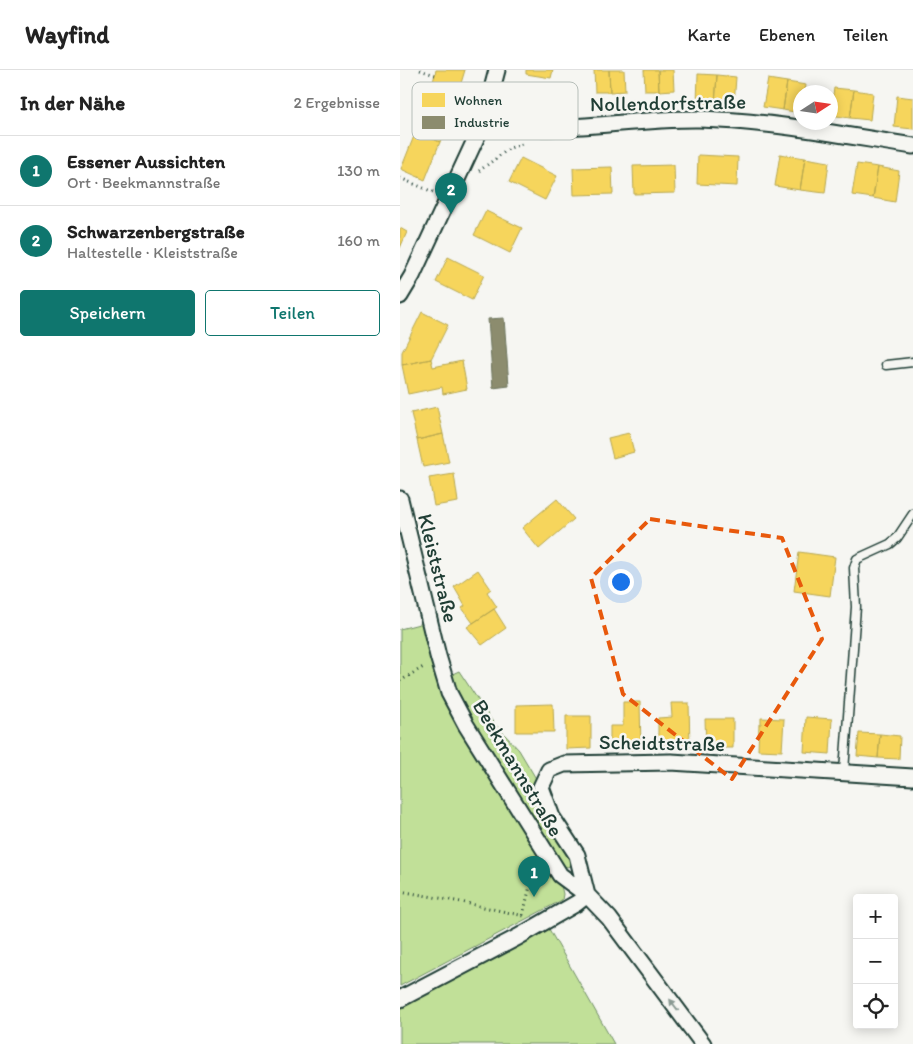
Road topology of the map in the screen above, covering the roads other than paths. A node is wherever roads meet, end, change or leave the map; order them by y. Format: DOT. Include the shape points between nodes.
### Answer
graph roads {
  1 [pos="578,126"];
  2 [pos="475,140"];
  3 [pos="913,146"];
  4 [pos="400,296"];
  5 [pos="913,362"];
  6 [pos="886,365"];
  7 [pos="400,499"];
  8 [pos="913,514"];
  9 [pos="437,652"];
  10 [pos="844,771"];
  11 [pos="913,776"];
  12 [pos="587,895"];
  13 [pos="400,999"];
  14 [pos="703,1044"];
  1 -- 3 [label="street, Nollendorfstraße" via="697,119 761,122"];
  2 -- 4 [label="street"];
  5 -- 6 [label="lane"];
  7 -- 9 [label="street, Kleiststraße"];
  8 -- 10 [label="lane" via="898,538 857,559 854,568 856,607"];
  9 -- 12 [label="street, Beekmannstraße" via="449,693 551,862 560,875"];
  10 -- 11 [label="street, Scheidtstraße"];
  10 -- 12 [label="street, Scheidtstraße" via="671,762 564,764 549,770 542,787 552,818 577,855"];
  12 -- 13 [label="street" via="518,937"];
  14 -- 12 [label="street, Beekmannstraße, one-way" via="609,918"];
}
